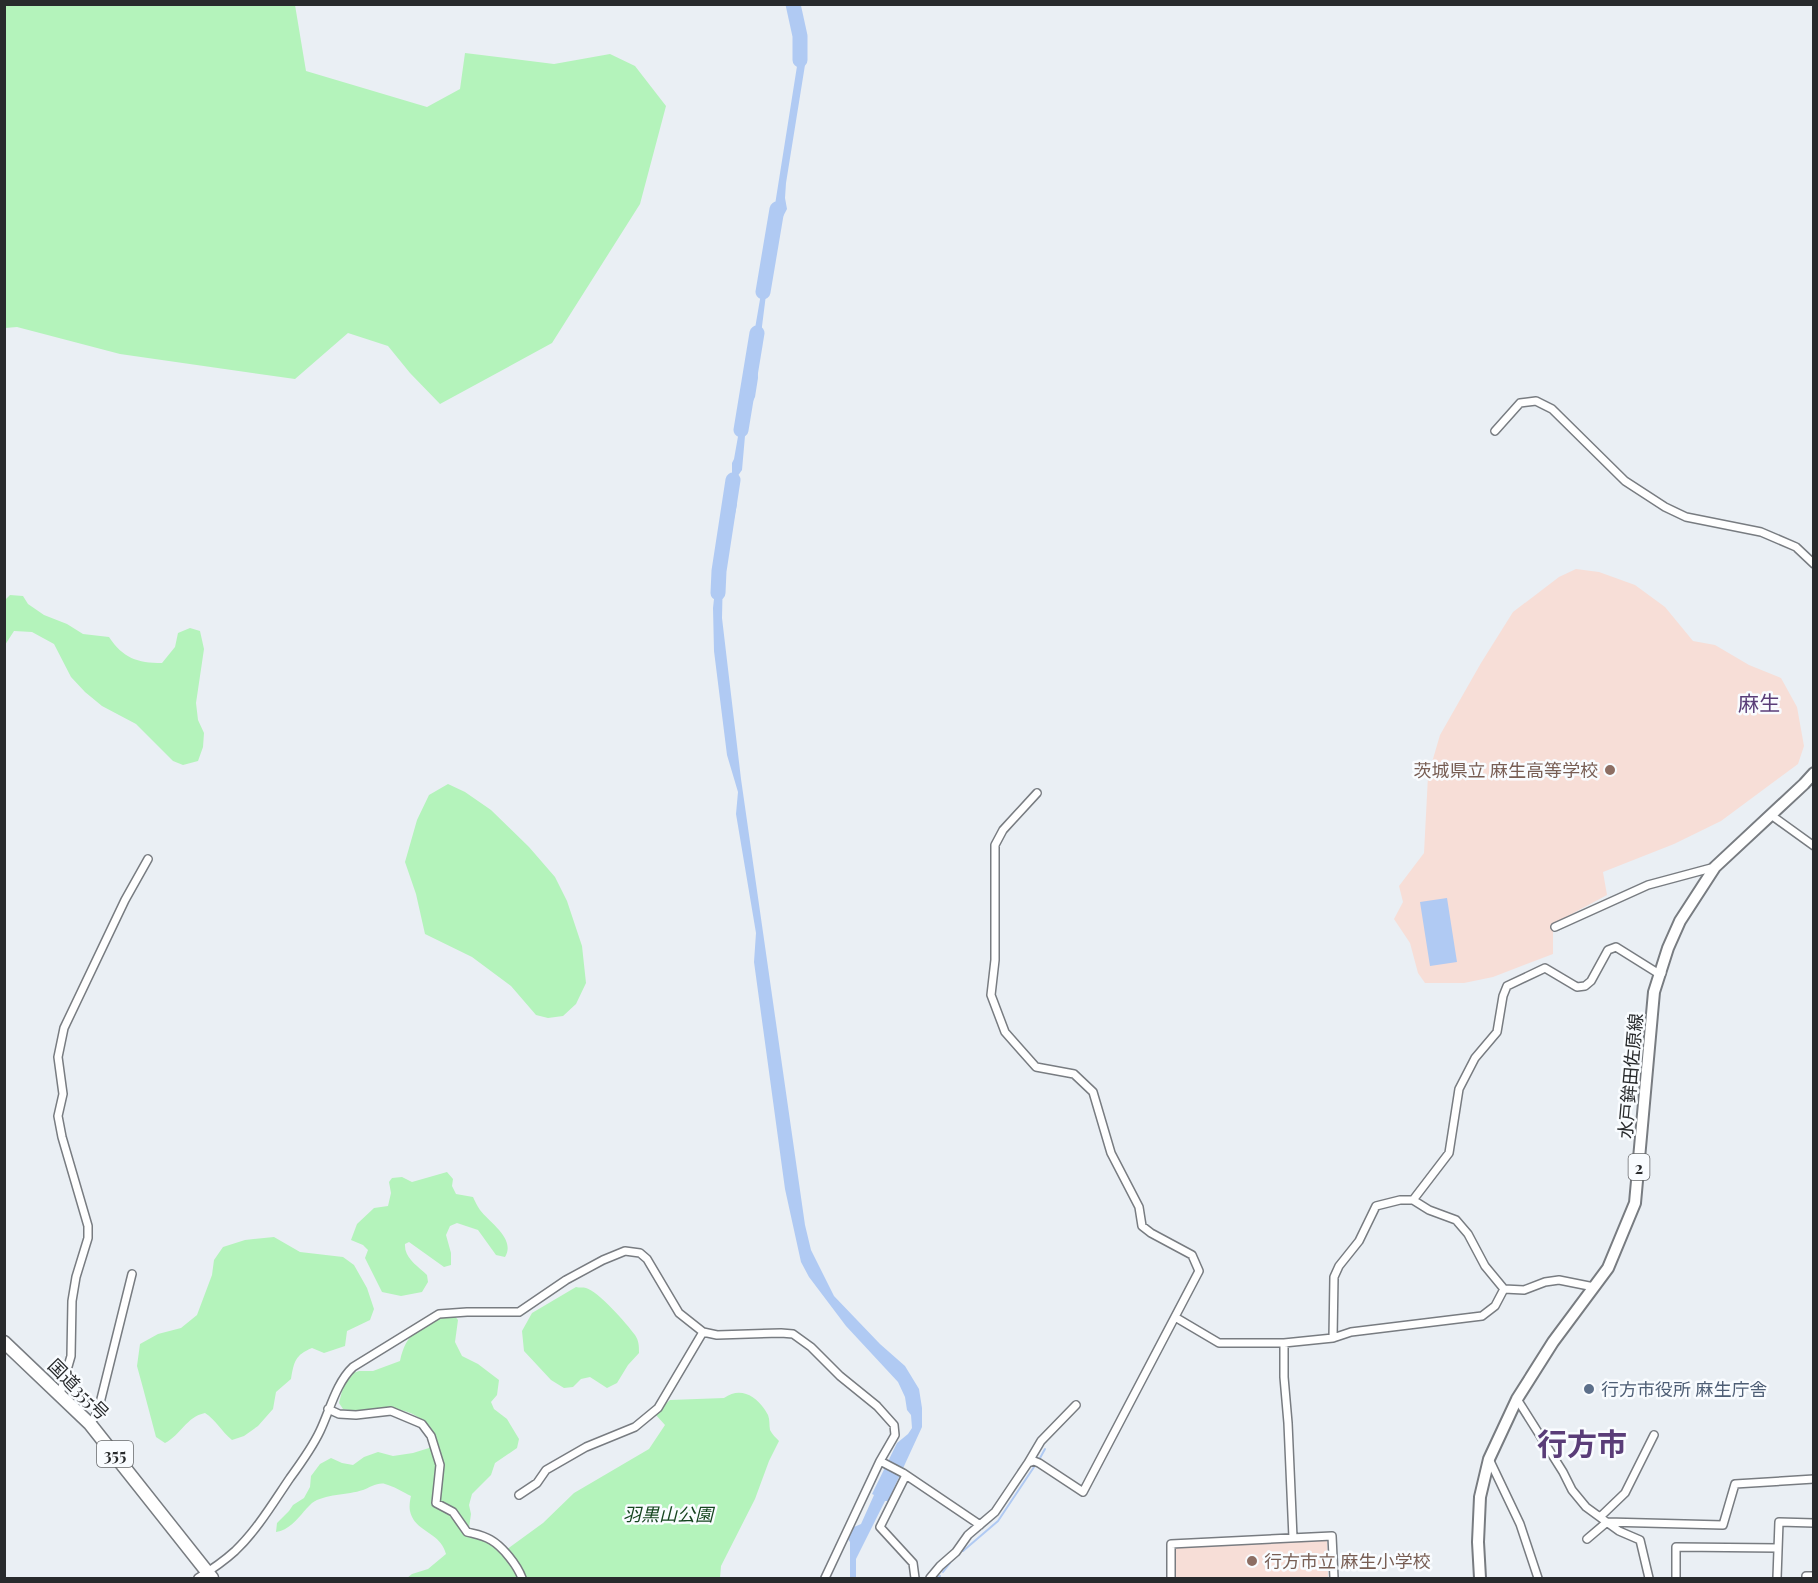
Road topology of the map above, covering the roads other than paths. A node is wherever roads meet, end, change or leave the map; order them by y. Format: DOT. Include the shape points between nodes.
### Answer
graph roads {
  1 [pos="1495,431"];
  2 [pos="1814,564"];
  3 [pos="1814,773"];
  4 [pos="1037,794"];
  5 [pos="1771,815"];
  6 [pos="1814,846"];
  7 [pos="148,859"];
  8 [pos="1715,867"];
  9 [pos="1555,927"];
  10 [pos="1662,973"];
  11 [pos="1413,1200"];
  12 [pos="132,1274"];
  13 [pos="1594,1287"];
  14 [pos="1504,1289"];
  15 [pos="1175,1317"];
  16 [pos="703,1332"];
  17 [pos="1333,1338"];
  18 [pos="4,1342"];
  19 [pos="1284,1342"];
  20 [pos="60,1394"];
  21 [pos="1516,1400"];
  22 [pos="1076,1405"];
  23 [pos="328,1409"];
  24 [pos="90,1424"];
  25 [pos="1654,1435"];
  26 [pos="1489,1459"];
  27 [pos="882,1462"];
  28 [pos="1028,1463"];
  29 [pos="905,1474"];
  30 [pos="1814,1479"];
  31 [pos="519,1494"];
  32 [pos="1600,1517"];
  33 [pos="1607,1522"];
  34 [pos="1814,1523"];
  35 [pos="980,1525"];
  36 [pos="1293,1538"];
  37 [pos="1587,1539"];
  38 [pos="1778,1548"];
  39 [pos="206,1576"];
  40 [pos="1814,1576"];
  41 [pos="522,1578"];
  42 [pos="825,1578"];
  43 [pos="915,1578"];
  44 [pos="930,1578"];
  45 [pos="1171,1578"];
  46 [pos="1334,1578"];
  47 [pos="1480,1578"];
  48 [pos="1538,1578"];
  49 [pos="1649,1578"];
  50 [pos="1676,1578"];
  51 [pos="1777,1578"];
  52 [pos="1806,1578"];
  1 -- 2 [label="street" via="1520,403 1536,400 1552,409 1625,481 1665,507 1686,517 1761,532 1796,547"];
  3 -- 5 [label="main road, 水戸鉾田佐原線 / 2"];
  4 -- 15 [label="street" via="1003,830 995,845 995,960 991,995 1005,1032 1036,1067 1074,1074 1093,1092 1111,1153 1139,1207 1142,1226 1192,1255 1199,1271"];
  5 -- 6 [label="street"];
  5 -- 8 [label="main road, 水戸鉾田佐原線 / 2"];
  7 -- 20 [label="street" via="64,1028 60,1045 63,1094 58,1116 88,1238 76,1277 71,1356"];
  8 -- 9 [label="street" via="1648,885"];
  8 -- 10 [label="main road, 水戸鉾田佐原線 / 2" via="1680,921"];
  10 -- 11 [label="street" via="1616,947 1608,950 1585,986 1577,987 1545,968 1507,986 1497,1032 1476,1058 1459,1089 1449,1154"];
  10 -- 13 [label="main road, 水戸鉾田佐原線 / 2" via="1654,992 1635,1203 1608,1268"];
  11 -- 14 [label="street" via="1456,1220"];
  11 -- 17 [label="street" via="1376,1206 1359,1241 1339,1266 1334,1277"];
  12 -- 24 [label="street" via="98,1412"];
  13 -- 14 [label="street" via="1559,1280 1524,1290"];
  13 -- 21 [label="main road, 水戸鉾田佐原線 / 2"];
  14 -- 17 [label="street" via="1495,1306 1482,1316 1351,1332"];
  15 -- 19 [label="street" via="1219,1343"];
  15 -- 28 [label="street" via="1083,1492 1039,1463"];
  16 -- 23 [label="street" via="680,1313 644,1255 625,1251 566,1280 519,1312 439,1314 353,1367"];
  16 -- 27 [label="street" via="733,1336 781,1333 798,1337 894,1425 895,1435"];
  16 -- 31 [label="street" via="658,1408 634,1427 546,1470 537,1483"];
  17 -- 19 [label="street"];
  18 -- 20 [label="highway, 国道355号 / 355"];
  19 -- 36 [label="street"];
  20 -- 24 [label="highway, 国道355号 / 355"];
  21 -- 26 [label="main road, 水戸鉾田佐原線 / 2"];
  21 -- 32 [label="street" via="1572,1490"];
  22 -- 28 [label="street" via="1041,1441"];
  23 -- 39 [label="street" via="309,1451 250,1533"];
  23 -- 41 [label="street" via="356,1415 391,1411 422,1424 440,1465 436,1503 453,1512 467,1532 496,1543"];
  24 -- 39 [label="highway, 国道355号 / 355"];
  25 -- 32 [label="street" via="1625,1493"];
  26 -- 47 [label="main road, 水戸鉾田佐原線 / 2" via="1480,1497"];
  26 -- 48 [label="street" via="1520,1524"];
  27 -- 29 [label="street"];
  27 -- 42 [label="street"];
  28 -- 35 [label="street" via="995,1512"];
  29 -- 35 [label="street"];
  29 -- 43 [label="street" via="880,1527 913,1563"];
  30 -- 33 [label="street" via="1734,1484 1723,1525"];
  32 -- 33 [label="street"];
  33 -- 37 [label="street"];
  33 -- 49 [label="street" via="1640,1540"];
  34 -- 38 [label="street" via="1779,1522"];
  35 -- 44 [label="street"];
  36 -- 45 [label="street" via="1171,1544"];
  36 -- 46 [label="street" via="1332,1536"];
  38 -- 50 [label="street" via="1676,1547"];
  38 -- 51 [label="street"];
  40 -- 52 [label="street"];
}
